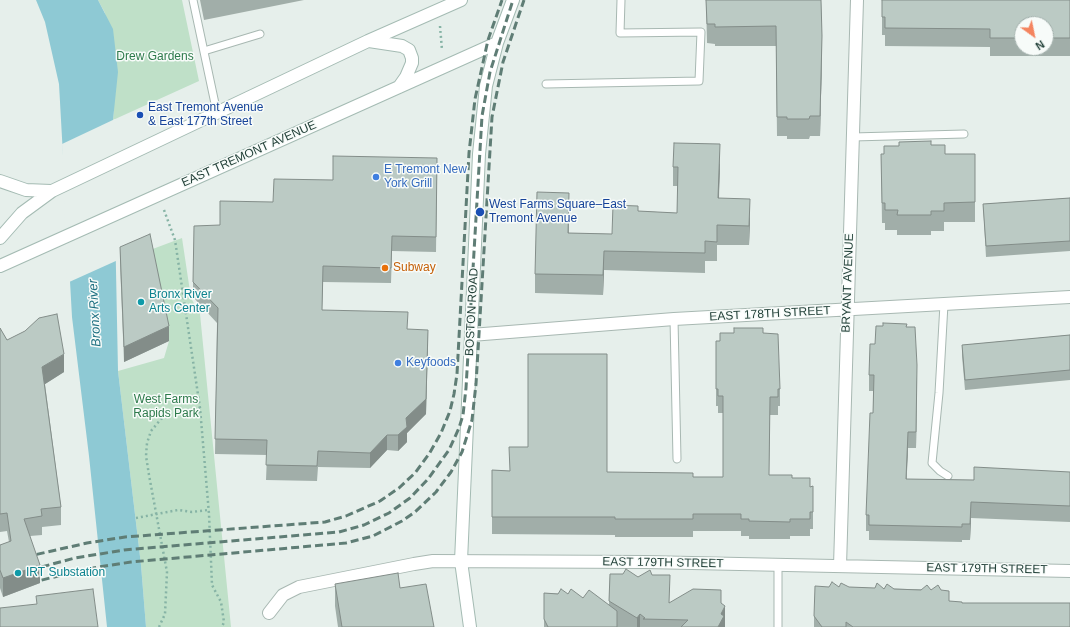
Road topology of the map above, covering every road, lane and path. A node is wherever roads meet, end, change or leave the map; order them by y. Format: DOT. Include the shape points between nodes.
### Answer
graph roads {
  1 [pos="193,0"];
  2 [pos="461,0"];
  3 [pos="513,0"];
  4 [pos="621,0"];
  5 [pos="857,0"];
  6 [pos="440,23"];
  7 [pos="260,34"];
  8 [pos="368,41"];
  9 [pos="497,43"];
  10 [pos="204,51"];
  11 [pos="442,51"];
  12 [pos="546,84"];
  13 [pos="399,87"];
  14 [pos="217,113"];
  15 [pos="964,134"];
  16 [pos="853,137"];
  17 [pos="0,181"];
  18 [pos="52,191"];
  19 [pos="158,194"];
  20 [pos="0,238"];
  21 [pos="0,266"];
  22 [pos="1070,297"];
  23 [pos="944,304"];
  24 [pos="848,309"];
  25 [pos="674,319"];
  26 [pos="470,335"];
  27 [pos="200,408"];
  28 [pos="677,459"];
  29 [pos="948,476"];
  30 [pos="208,510"];
  31 [pos="156,514"];
  32 [pos="136,518"];
  33 [pos="461,561"];
  34 [pos="778,565"];
  35 [pos="840,566"];
  36 [pos="1070,571"];
  37 [pos="269,614"];
  38 [pos="159,627"];
  39 [pos="222,627"];
  40 [pos="470,627"];
  41 [pos="778,627"];
  1 -- 10 [label="lane"];
  2 -- 8 [label="street"];
  3 -- 9 [label="street, BOSTON ROAD"];
  4 -- 12 [label="lane" via="620,33 701,32 699,80"];
  5 -- 16 [label="street, BRYANT AVENUE"];
  6 -- 11 [label="path"];
  7 -- 10 [label="lane"];
  8 -- 13 [label="street" via="402,46 409,50 412,63"];
  8 -- 14 [label="street"];
  9 -- 13 [label="street, EAST TREMONT AVENUE"];
  9 -- 26 [label="street, BOSTON ROAD" via="486,86 480,136"];
  10 -- 14 [label="lane"];
  13 -- 19 [label="street, EAST TREMONT AVENUE"];
  14 -- 18 [label="street"];
  15 -- 16 [label="lane"];
  16 -- 24 [label="street, BRYANT AVENUE"];
  17 -- 18 [label="street" via="26,190"];
  18 -- 20 [label="street" via="22,213"];
  19 -- 21 [label="street, EAST TREMONT AVENUE"];
  19 -- 27 [label="path" via="175,240"];
  22 -- 23 [label="street, EAST 178TH STREET"];
  23 -- 24 [label="street, EAST 178TH STREET"];
  23 -- 29 [label="lane" via="932,463"];
  24 -- 25 [label="street, EAST 178TH STREET"];
  24 -- 35 [label="street, BRYANT AVENUE"];
  25 -- 26 [label="street, EAST 178TH STREET"];
  25 -- 28 [label="lane"];
  26 -- 33 [label="street, BOSTON ROAD"];
  27 -- 30 [label="path"];
  27 -- 31 [label="path" via="173,413 161,419 151,431 146,456"];
  30 -- 31 [label="path" via="178,510"];
  30 -- 39 [label="path" via="212,585 221,602 224,622"];
  31 -- 32 [label="path"];
  31 -- 38 [label="path" via="167,572 165,614"];
  33 -- 34 [label="street, EAST 179TH STREET"];
  33 -- 37 [label="street, EAST 179TH STREET" via="423,562 299,587 283,595"];
  33 -- 40 [label="street, BOSTON ROAD"];
  34 -- 35 [label="street, EAST 179TH STREET"];
  34 -- 41 [label="lane"];
  35 -- 36 [label="street, EAST 179TH STREET"];
}
